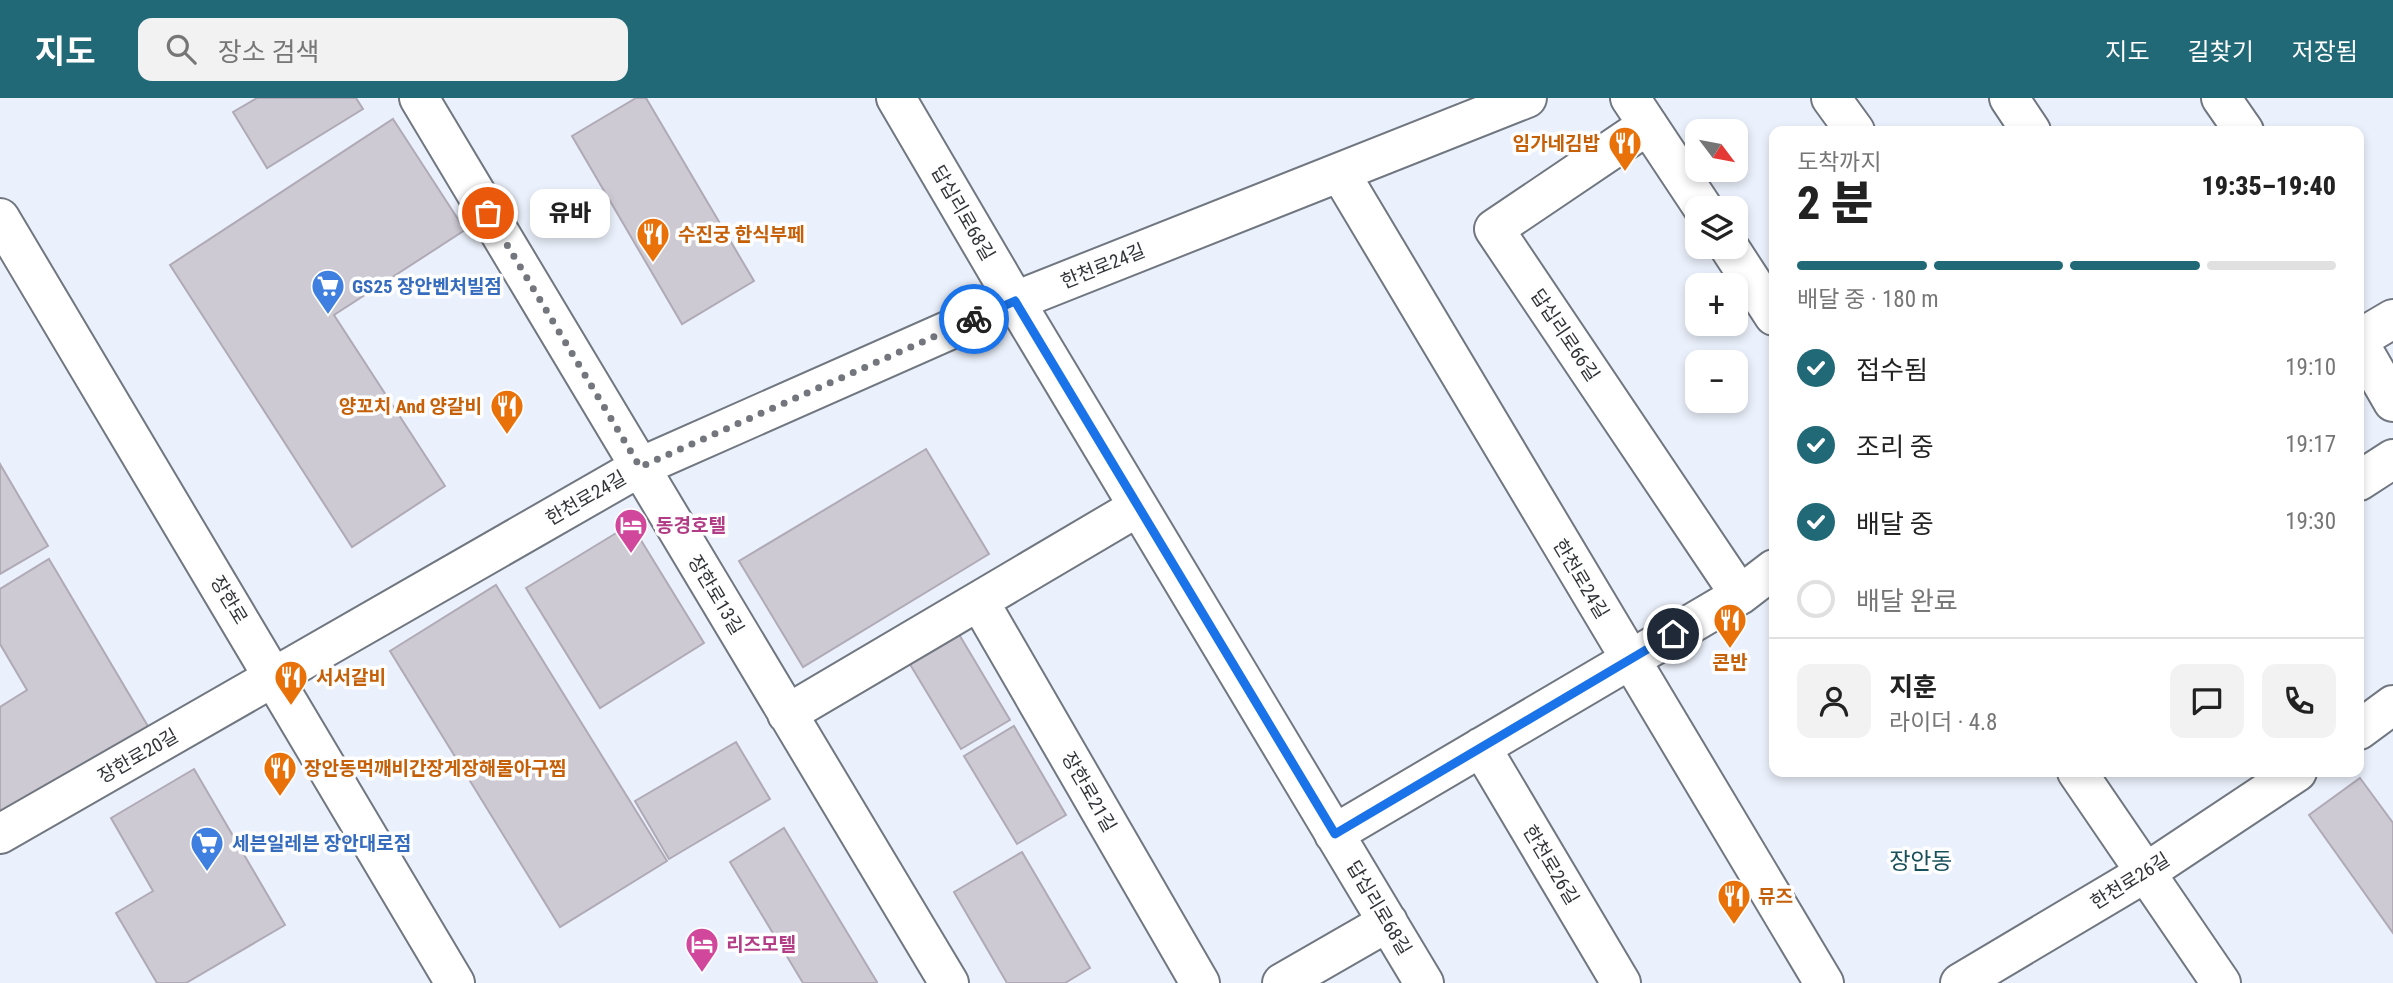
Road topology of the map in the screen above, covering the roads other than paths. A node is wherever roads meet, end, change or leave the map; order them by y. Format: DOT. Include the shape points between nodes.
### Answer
graph roads {
  1 [pos="419,98"];
  2 [pos="896,98"];
  3 [pos="1527,98"];
  4 [pos="1831,98"];
  5 [pos="2009,98"];
  6 [pos="2221,98"];
  7 [pos="1639,111"];
  8 [pos="1851,126"];
  9 [pos="2028,126"];
  10 [pos="2241,126"];
  11 [pos="1340,173"];
  12 [pos="1695,196"];
  13 [pos="0,218"];
  14 [pos="1737,259"];
  15 [pos="1015,301"];
  16 [pos="1769,308"];
  17 [pos="2393,319"];
  18 [pos="2364,338"];
  19 [pos="2364,350"];
  20 [pos="2393,402"];
  21 [pos="2393,459"];
  22 [pos="640,467"];
  23 [pos="2364,478"];
  24 [pos="1138,507"];
  25 [pos="1769,573"];
  26 [pos="1740,595"];
  27 [pos="979,601"];
  28 [pos="1629,660"];
  29 [pos="275,677"];
  30 [pos="787,714"];
  31 [pos="1481,747"];
  32 [pos="2080,777"];
  33 [pos="2289,777"];
  34 [pos="0,834"];
  35 [pos="1335,834"];
  36 [pos="2145,873"];
  37 [pos="1388,922"];
  38 [pos="455,983"];
  39 [pos="949,983"];
  40 [pos="1200,983"];
  41 [pos="1282,983"];
  42 [pos="1424,983"];
  43 [pos="1621,983"];
  44 [pos="1824,983"];
  45 [pos="1960,983"];
  46 [pos="2221,983"];
  1 -- 22 [label="street, 장한로13길"];
  2 -- 15 [label="street, 답십리로68길"];
  3 -- 11 [label="street, 한천로24길"];
  4 -- 8 [label="street"];
  5 -- 9 [label="street"];
  6 -- 10 [label="street"];
  7 -- 12 [label="street, 답십리로66길"];
  7 -- 26 [label="street, 답십리로66길" via="1494,229"];
  11 -- 15 [label="street, 한천로24길"];
  11 -- 28 [label="street, 한천로24길"];
  13 -- 29 [label="street, 장한로"];
  14 -- 16 [label="street"];
  15 -- 22 [label="street, 한천로24길"];
  15 -- 24 [label="street, 답십리로68길"];
  17 -- 18 [label="street"];
  19 -- 20 [label="street"];
  21 -- 23 [label="street"];
  22 -- 29 [label="street, 한천로24길"];
  22 -- 30 [label="street, 장한로13길"];
  24 -- 27 [label="street"];
  24 -- 35 [label="street, 답십리로68길"];
  25 -- 26 [label="street"];
  26 -- 28 [label="street"];
  27 -- 30 [label="street"];
  27 -- 40 [label="street, 장한로21길"];
  28 -- 31 [label="street"];
  28 -- 44 [label="street"];
  29 -- 34 [label="street, 장한로20길"];
  29 -- 38 [label="street, 장한로"];
  30 -- 39 [label="street, 장한로13길"];
  31 -- 35 [label="street"];
  31 -- 43 [label="street, 한천로26길"];
  32 -- 36 [label="street"];
  33 -- 36 [label="street, 한천로26길"];
  35 -- 37 [label="street, 답십리로68길"];
  36 -- 45 [label="street, 한천로26길"];
  36 -- 46 [label="street"];
  37 -- 41 [label="street"];
  37 -- 42 [label="street, 답십리로68길"];
}
